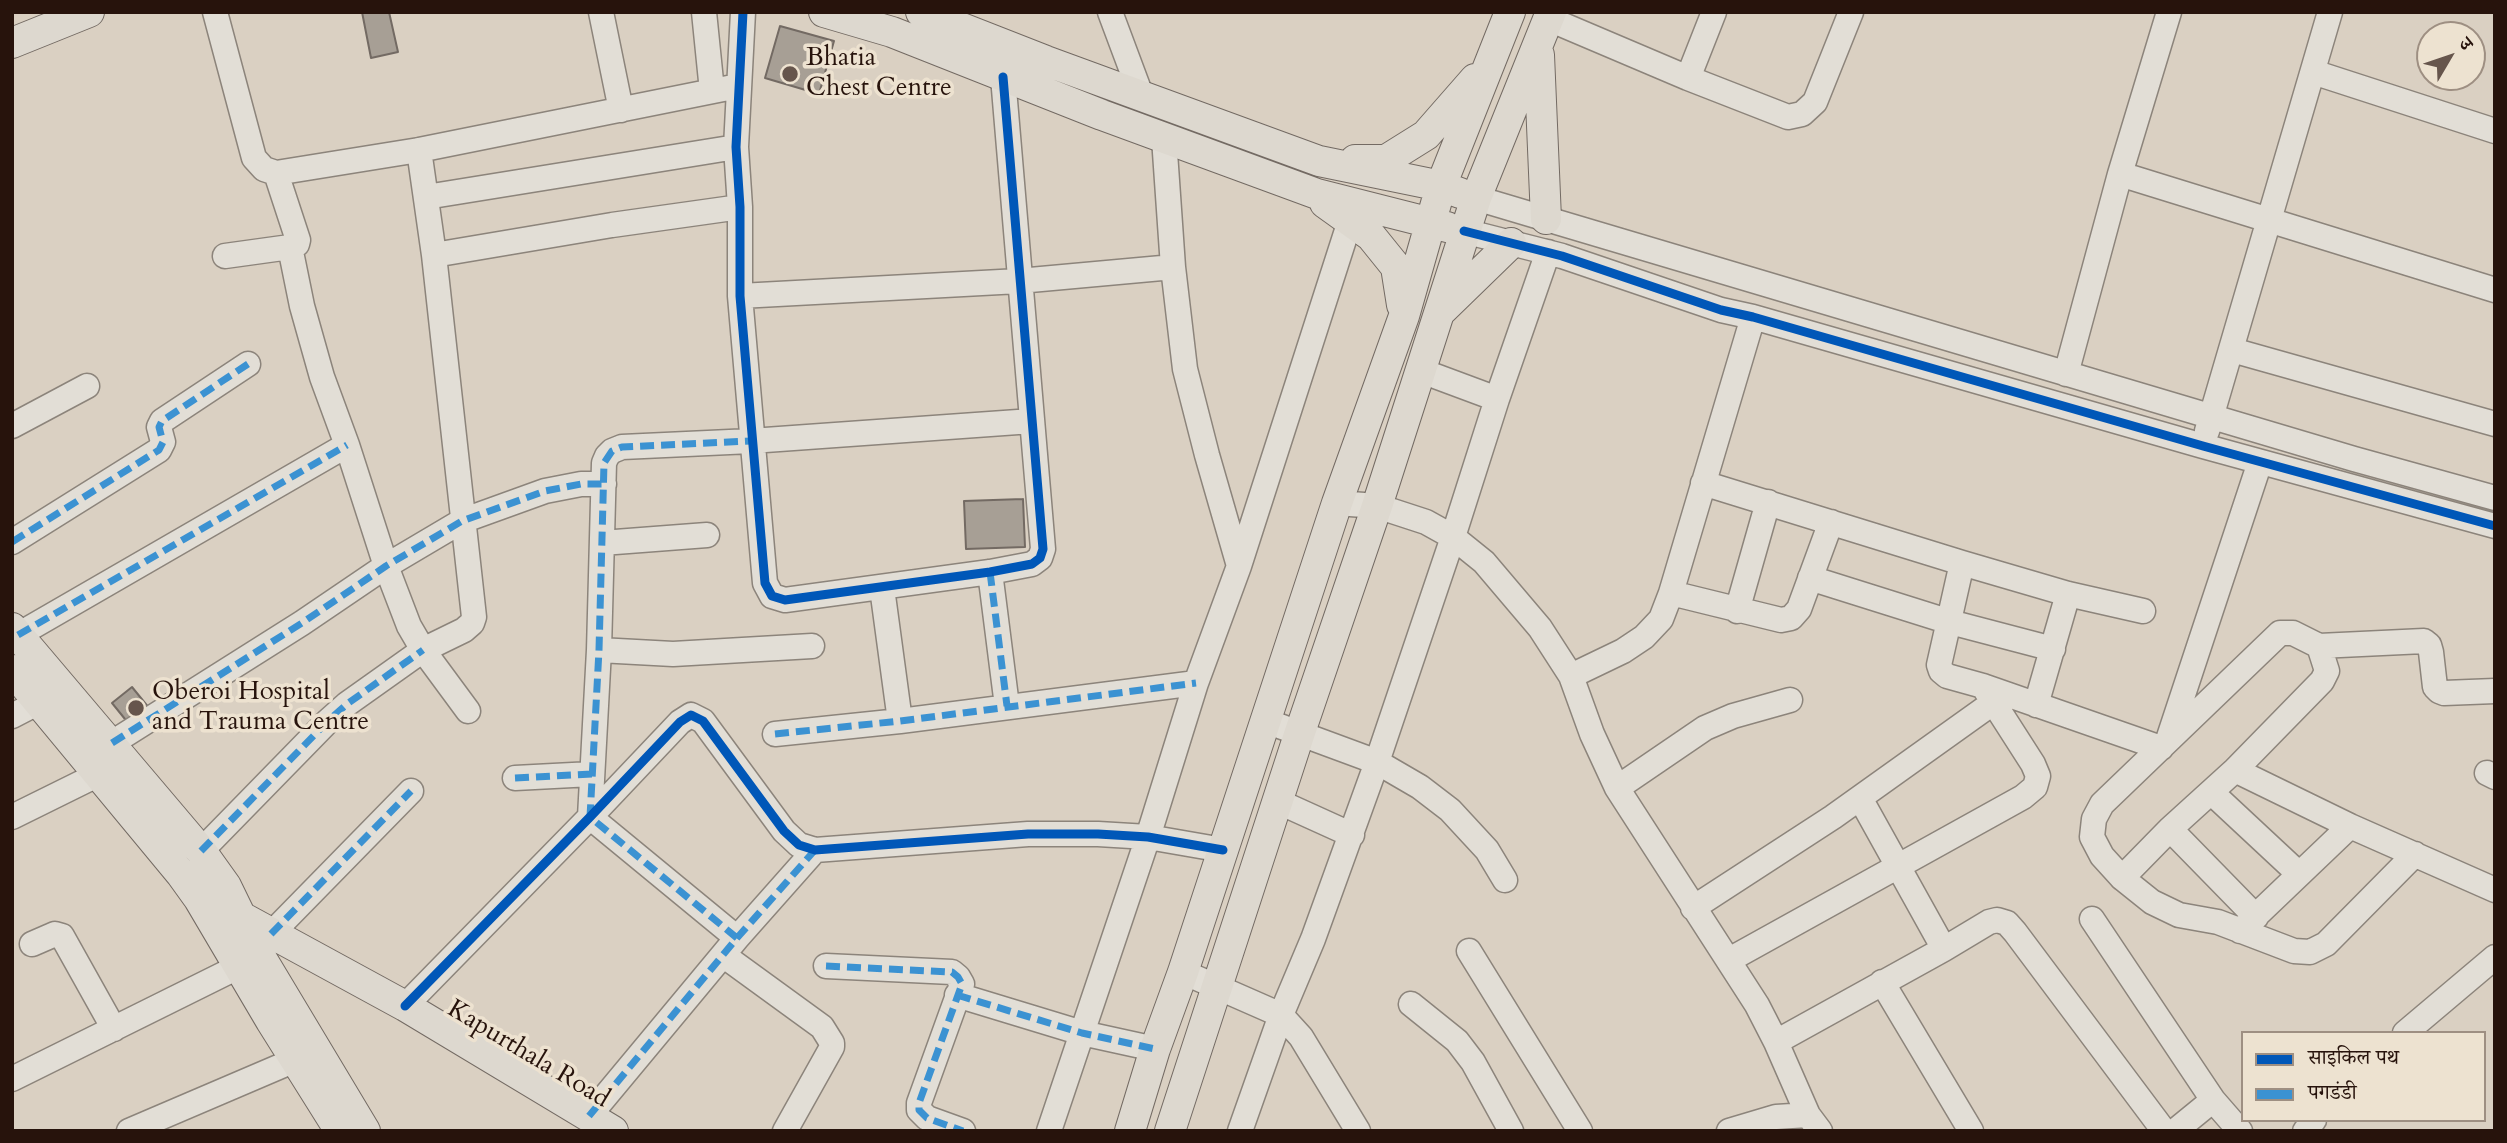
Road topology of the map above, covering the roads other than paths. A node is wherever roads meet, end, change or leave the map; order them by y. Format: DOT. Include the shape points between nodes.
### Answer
graph roads {
  1 [pos="89,12"];
  2 [pos="215,12"];
  3 [pos="601,12"];
  4 [pos="704,12"];
  5 [pos="743,12"];
  6 [pos="824,12"];
  7 [pos="921,12"];
  8 [pos="1110,12"];
  9 [pos="1510,12"];
  10 [pos="1714,12"];
  11 [pos="1851,12"];
  12 [pos="2169,12"];
  13 [pos="2330,12"];
  14 [pos="1546,25"];
  15 [pos="12,43"];
  16 [pos="1488,64"];
  17 [pos="2313,72"];
  18 [pos="1003,78"];
  19 [pos="1688,78"];
  20 [pos="738,86"];
  21 [pos="712,91"];
  22 [pos="1140,95"];
  23 [pos="621,110"];
  24 [pos="2495,131"];
  25 [pos="1164,138"];
  26 [pos="736,148"];
  27 [pos="419,150"];
  28 [pos="1319,161"];
  29 [pos="276,173"];
  30 [pos="2120,174"];
  31 [pos="1441,186"];
  32 [pos="1306,190"];
  33 [pos="426,197"];
  34 [pos="1476,198"];
  35 [pos="740,206"];
  36 [pos="1546,219"];
  37 [pos="2270,219"];
  38 [pos="1350,221"];
  39 [pos="1430,223"];
  40 [pos="1465,231"];
  41 [pos="1511,243"];
  42 [pos="290,247"];
  43 [pos="1548,252"];
  44 [pos="434,255"];
  45 [pos="225,256"];
  46 [pos="1173,267"];
  47 [pos="1019,281"];
  48 [pos="2495,290"];
  49 [pos="740,296"];
  50 [pos="1437,315"];
  51 [pos="1404,316"];
  52 [pos="1753,317"];
  53 [pos="2232,350"];
  54 [pos="248,364"];
  55 [pos="1419,370"];
  56 [pos="2066,374"];
  57 [pos="87,386"];
  58 [pos="1497,399"];
  59 [pos="2211,417"];
  60 [pos="1032,421"];
  61 [pos="2495,424"];
  62 [pos="12,426"];
  63 [pos="751,441"];
  64 [pos="347,445"];
  65 [pos="2203,446"];
  66 [pos="2260,462"];
  67 [pos="1703,483"];
  68 [pos="604,484"];
  69 [pos="2495,498"];
  70 [pos="1768,502"];
  71 [pos="1337,503"];
  72 [pos="1377,506"];
  73 [pos="462,522"];
  74 [pos="1831,522"];
  75 [pos="2495,526"];
  76 [pos="707,535"];
  77 [pos="1453,537"];
  78 [pos="12,542"];
  79 [pos="602,543"];
  80 [pos="1962,563"];
  81 [pos="386,566"];
  82 [pos="1239,566"];
  83 [pos="990,572"];
  84 [pos="1810,578"];
  85 [pos="882,588"];
  86 [pos="1671,593"];
  87 [pos="2068,594"];
  88 [pos="1737,611"];
  89 [pos="2143,611"];
  90 [pos="1950,621"];
  91 [pos="15,631"];
  92 [pos="811,646"];
  93 [pos="2319,646"];
  94 [pos="2053,649"];
  95 [pos="423,650"];
  96 [pos="599,650"];
  97 [pos="12,670"];
  98 [pos="1571,676"];
  99 [pos="1196,683"];
  100 [pos="2495,691"];
  101 [pos="1989,694"];
  102 [pos="1790,700"];
  103 [pos="39,702"];
  104 [pos="2036,705"];
  105 [pos="1007,706"];
  106 [pos="468,711"];
  107 [pos="12,716"];
  108 [pos="900,721"];
  109 [pos="1266,721"];
  110 [pos="775,734"];
  111 [pos="1299,735"];
  112 [pos="112,743"];
  113 [pos="2164,745"];
  114 [pos="1377,762"];
  115 [pos="2235,770"];
  116 [pos="99,774"];
  117 [pos="592,774"];
  118 [pos="515,778"];
  119 [pos="1617,788"];
  120 [pos="411,791"];
  121 [pos="2211,792"];
  122 [pos="1860,798"];
  123 [pos="1277,801"];
  124 [pos="12,817"];
  125 [pos="590,817"];
  126 [pos="2350,826"];
  127 [pos="2170,829"];
  128 [pos="1352,835"];
  129 [pos="1148,837"];
  130 [pos="815,850"];
  131 [pos="1223,850"];
  132 [pos="201,851"];
  133 [pos="2415,854"];
  134 [pos="1898,866"];
  135 [pos="2299,874"];
  136 [pos="2122,878"];
  137 [pos="1505,880"];
  138 [pos="2495,890"];
  139 [pos="199,899"];
  140 [pos="1693,908"];
  141 [pos="240,916"];
  142 [pos="2092,919"];
  143 [pos="2248,924"];
  144 [pos="32,944"];
  145 [pos="730,946"];
  146 [pos="1944,949"];
  147 [pos="1468,951"];
  148 [pos="257,952"];
  149 [pos="1729,960"];
  150 [pos="2492,964"];
  151 [pos="826,966"];
  152 [pos="1183,972"];
  153 [pos="1882,982"];
  154 [pos="1217,986"];
  155 [pos="957,995"];
  156 [pos="1411,1004"];
  157 [pos="404,1006"];
  158 [pos="1282,1014"];
  159 [pos="114,1029"];
  160 [pos="2408,1031"];
  161 [pos="1082,1034"];
  162 [pos="1776,1042"];
  163 [pos="1155,1049"];
  164 [pos="295,1060"];
  165 [pos="12,1079"];
  166 [pos="2213,1100"];
  167 [pos="601,1123"];
  168 [pos="1814,1123"];
  169 [pos="129,1131"];
  170 [pos="340,1131"];
  171 [pos="365,1131"];
  172 [pos="785,1131"];
  173 [pos="962,1131"];
  174 [pos="1049,1131"];
  175 [pos="1130,1131"];
  176 [pos="1170,1131"];
  177 [pos="1241,1131"];
  178 [pos="1358,1131"];
  179 [pos="1511,1131"];
  180 [pos="1580,1131"];
  181 [pos="1729,1131"];
  182 [pos="1970,1131"];
  183 [pos="2164,1131"];
  184 [pos="2175,1131"];
  185 [pos="2240,1131"];
  1 -- 15 [label="main road"];
  2 -- 29 [label="street" via="254,158"];
  3 -- 23 [label="street"];
  4 -- 21 [label="street"];
  5 -- 20 [label="street"];
  6 -- 18 [label="main road" via="892,32"];
  7 -- 22 [label="main road"];
  8 -- 22 [label="street"];
  9 -- 16 [label="main road"];
  10 -- 19 [label="street"];
  11 -- 19 [label="street" via="1815,102 1802,114 1788,117"];
  12 -- 30 [label="street"];
  13 -- 17 [label="street"];
  14 -- 19 [label="street"];
  14 -- 34 [label="main road"];
  14 -- 36 [label="main road"];
  16 -- 28 [label="main road" via="1426,135 1386,160"];
  16 -- 31 [label="main road"];
  17 -- 24 [label="street"];
  17 -- 37 [label="street"];
  18 -- 25 [label="main road"];
  18 -- 47 [label="street"];
  20 -- 21 [label="street"];
  20 -- 26 [label="street"];
  21 -- 23 [label="street"];
  22 -- 28 [label="main road"];
  23 -- 27 [label="street"];
  25 -- 32 [label="main road"];
  25 -- 46 [label="street"];
  26 -- 33 [label="street"];
  26 -- 35 [label="street"];
  27 -- 29 [label="street"];
  27 -- 33 [label="street"];
  28 -- 31 [label="main road"];
  29 -- 42 [label="street" via="298,240"];
  30 -- 37 [label="street"];
  30 -- 56 [label="street"];
  31 -- 34 [label="main road"];
  31 -- 39 [label="main road"];
  32 -- 38 [label="main road"];
  32 -- 39 [label="main road"];
  33 -- 44 [label="street"];
  34 -- 36 [label="street"];
  34 -- 40 [label="main road"];
  35 -- 44 [label="street"];
  35 -- 49 [label="street"];
  36 -- 56 [label="street"];
  37 -- 48 [label="street"];
  37 -- 53 [label="street"];
  38 -- 51 [label="main road" via="1371,236 1396,267"];
  38 -- 82 [label="street"];
  39 -- 40 [label="main road"];
  39 -- 51 [label="main road"];
  40 -- 41 [label="street"];
  40 -- 50 [label="main road"];
  41 -- 43 [label="street"];
  41 -- 50 [label="main road"];
  42 -- 45 [label="street"];
  42 -- 64 [label="street" via="322,377"];
  43 -- 52 [label="street"];
  43 -- 58 [label="street"];
  44 -- 73 [label="street"];
  46 -- 47 [label="street"];
  46 -- 82 [label="street" via="1185,369"];
  47 -- 49 [label="street"];
  47 -- 60 [label="street"];
  49 -- 63 [label="street"];
  50 -- 55 [label="main road"];
  51 -- 71 [label="main road"];
  52 -- 65 [label="street"];
  52 -- 67 [label="street"];
  53 -- 59 [label="street"];
  53 -- 61 [label="street"];
  54 -- 78 [label="street" via="162,421 159,450"];
  55 -- 58 [label="street"];
  55 -- 72 [label="main road"];
  56 -- 59 [label="street"];
  57 -- 62 [label="street"];
  58 -- 77 [label="street"];
  59 -- 65 [label="street"];
  59 -- 69 [label="street"];
  60 -- 63 [label="street"];
  60 -- 83 [label="street" via="1043,549 1032,564"];
  63 -- 68 [label="street" via="622,447 607,456"];
  63 -- 85 [label="street" via="765,583 772,596 785,600"];
  64 -- 81 [label="street"];
  64 -- 91 [label="street"];
  65 -- 66 [label="street"];
  66 -- 75 [label="street"];
  66 -- 113 [label="street"];
  67 -- 70 [label="street"];
  67 -- 86 [label="street"];
  68 -- 73 [label="street" via="545,491"];
  68 -- 79 [label="street"];
  70 -- 74 [label="street"];
  70 -- 88 [label="street"];
  71 -- 72 [label="street"];
  71 -- 109 [label="main road"];
  72 -- 77 [label="street" via="1426,522"];
  72 -- 111 [label="main road"];
  73 -- 81 [label="street"];
  73 -- 95 [label="street" via="474,617 469,626"];
  74 -- 80 [label="street"];
  74 -- 84 [label="street"];
  76 -- 79 [label="street"];
  77 -- 98 [label="street" via="1484,562 1540,628"];
  77 -- 114 [label="street"];
  79 -- 96 [label="street"];
  80 -- 87 [label="street"];
  80 -- 90 [label="street"];
  81 -- 95 [label="street" via="403,614"];
  81 -- 112 [label="street"];
  82 -- 99 [label="street"];
  83 -- 85 [label="street"];
  83 -- 105 [label="street"];
  84 -- 88 [label="street" via="1791,618"];
  84 -- 90 [label="street"];
  85 -- 108 [label="street"];
  86 -- 88 [label="street"];
  86 -- 98 [label="street" via="1661,619 1644,638"];
  87 -- 89 [label="street"];
  87 -- 94 [label="street"];
  90 -- 94 [label="street"];
  90 -- 101 [label="street" via="1941,671"];
  91 -- 112 [label="main road"];
  92 -- 96 [label="street" via="673,654"];
  93 -- 100 [label="street" via="2424,641 2429,645 2439,691"];
  93 -- 113 [label="street" via="2293,633 2280,633"];
  93 -- 115 [label="street" via="2326,676"];
  94 -- 104 [label="street"];
  95 -- 106 [label="street"];
  95 -- 132 [label="street" via="328,721"];
  96 -- 117 [label="street"];
  97 -- 103 [label="main road"];
  98 -- 119 [label="street"];
  99 -- 105 [label="street"];
  99 -- 129 [label="street"];
  101 -- 104 [label="street"];
  101 -- 122 [label="street"];
  101 -- 134 [label="street" via="2033,764 2038,776 2035,787"];
  102 -- 119 [label="street" via="1705,728"];
  103 -- 107 [label="street"];
  103 -- 116 [label="main road"];
  104 -- 113 [label="street"];
  105 -- 108 [label="street"];
  108 -- 110 [label="street"];
  109 -- 111 [label="street"];
  109 -- 131 [label="main road"];
  111 -- 114 [label="street"];
  111 -- 123 [label="main road"];
  112 -- 132 [label="main road"];
  113 -- 136 [label="street" via="2102,804 2094,819 2092,836"];
  114 -- 128 [label="street"];
  114 -- 137 [label="street" via="1450,810 1487,850"];
  115 -- 121 [label="street"];
  115 -- 126 [label="street"];
  116 -- 124 [label="street"];
  116 -- 139 [label="main road"];
  117 -- 118 [label="street"];
  117 -- 125 [label="street"];
  119 -- 140 [label="street"];
  120 -- 148 [label="street"];
  121 -- 127 [label="street"];
  121 -- 135 [label="street"];
  122 -- 134 [label="street"];
  122 -- 140 [label="street"];
  123 -- 128 [label="street"];
  123 -- 154 [label="main road"];
  125 -- 130 [label="street" via="691,715 703,721 784,831 799,845"];
  125 -- 145 [label="street"];
  125 -- 157 [label="street"];
  126 -- 133 [label="street"];
  126 -- 135 [label="street"];
  127 -- 136 [label="street"];
  127 -- 143 [label="street"];
  128 -- 158 [label="street"];
  129 -- 130 [label="street" via="1028,834"];
  129 -- 131 [label="street"];
  129 -- 161 [label="street"];
  130 -- 145 [label="street"];
  131 -- 152 [label="main road"];
  132 -- 141 [label="main road"];
  133 -- 138 [label="street"];
  133 -- 143 [label="street" via="2326,944 2310,952 2294,951"];
  134 -- 146 [label="street"];
  134 -- 149 [label="street"];
  135 -- 143 [label="street"];
  136 -- 143 [label="street" via="2152,902 2179,915"];
  139 -- 141 [label="main road, Kapurthala Road"];
  139 -- 148 [label="main road"];
  140 -- 149 [label="street"];
  141 -- 148 [label="main road, Kapurthala Road"];
  142 -- 166 [label="street"];
  144 -- 159 [label="street" via="55,934 62,936"];
  145 -- 167 [label="street"];
  145 -- 172 [label="street" via="822,1027 832,1043"];
  146 -- 153 [label="street"];
  146 -- 183 [label="street" via="1989,922 2007,923"];
  147 -- 180 [label="street"];
  148 -- 157 [label="main road, Kapurthala Road"];
  148 -- 159 [label="street"];
  148 -- 164 [label="main road"];
  148 -- 171 [label="main road"];
  149 -- 162 [label="street"];
  150 -- 160 [label="street"];
  151 -- 155 [label="street" via="952,972 962,984"];
  152 -- 154 [label="street"];
  152 -- 163 [label="main road"];
  153 -- 162 [label="street"];
  153 -- 182 [label="street"];
  154 -- 158 [label="street"];
  154 -- 176 [label="main road"];
  155 -- 161 [label="street"];
  155 -- 173 [label="street" via="919,1110 927,1118"];
  156 -- 179 [label="street" via="1457,1041"];
  157 -- 167 [label="main road, Kapurthala Road"];
  158 -- 177 [label="street"];
  158 -- 178 [label="street"];
  159 -- 165 [label="street"];
  161 -- 163 [label="street"];
  161 -- 174 [label="street"];
  162 -- 168 [label="street"];
  163 -- 175 [label="main road"];
  164 -- 169 [label="street"];
  164 -- 170 [label="main road"];
  166 -- 184 [label="street"];
  166 -- 185 [label="street"];
  168 -- 181 [label="street" via="1776,1116"];
}
